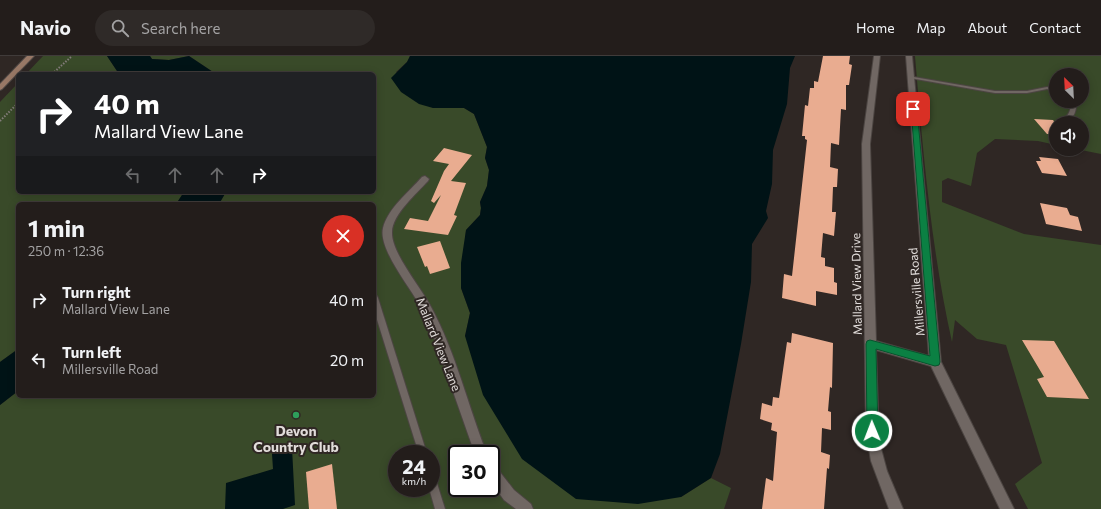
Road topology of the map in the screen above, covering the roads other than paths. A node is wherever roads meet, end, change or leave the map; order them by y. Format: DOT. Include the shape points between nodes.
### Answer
graph roads {
  1 [pos="31,56"];
  2 [pos="877,56"];
  3 [pos="908,56"];
  4 [pos="910,78"];
  5 [pos="0,88"];
  6 [pos="1049,88"];
  7 [pos="425,179"];
  8 [pos="376,304"];
  9 [pos="870,344"];
  10 [pos="935,362"];
  11 [pos="420,445"];
  12 [pos="478,445"];
  13 [pos="500,483"];
  14 [pos="436,497"];
  15 [pos="440,509"];
  16 [pos="526,509"];
  17 [pos="896,509"];
  18 [pos="1007,509"];
  1 -- 5 [label="main road"];
  2 -- 9 [label="street, Mallard View Drive" via="866,144"];
  3 -- 4 [label="street, Millersville Road"];
  4 -- 6 [label="lane" via="995,92 1027,92"];
  4 -- 10 [label="street, Millersville Road"];
  7 -- 12 [label="street, Mallard View Lane" via="392,218 387,235 397,259 430,316"];
  8 -- 11 [label="lane"];
  9 -- 10 [label="street"];
  9 -- 17 [label="street, Mallard View Drive" via="873,442 879,468"];
  10 -- 18 [label="street, Millersville Road"];
  13 -- 16 [label="street" via="509,495"];
  14 -- 15 [label="lane"];
}
